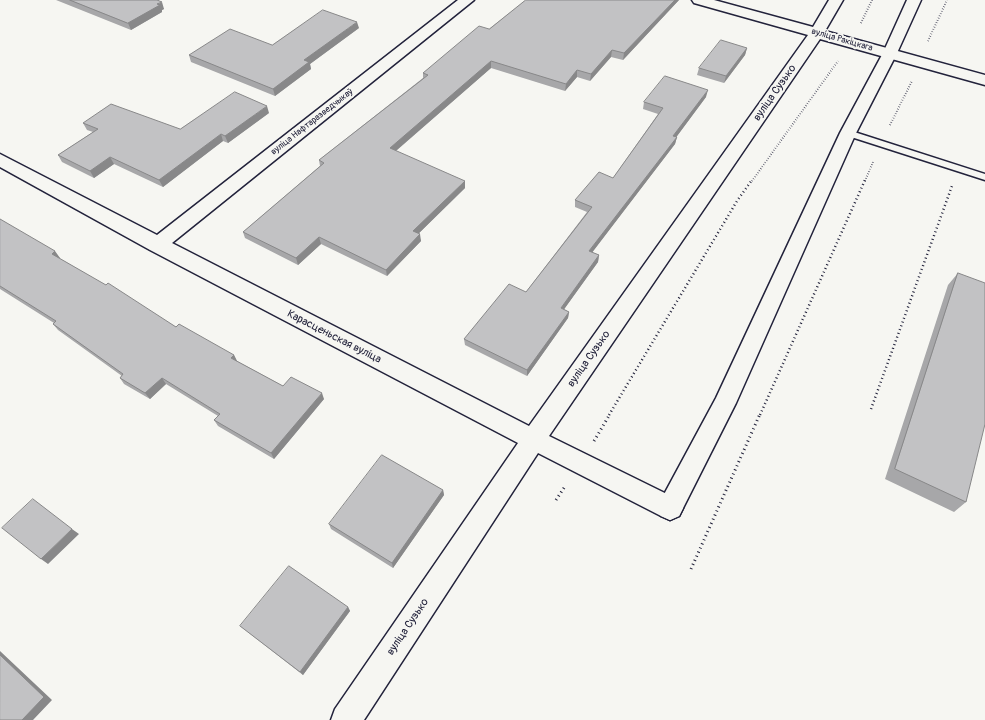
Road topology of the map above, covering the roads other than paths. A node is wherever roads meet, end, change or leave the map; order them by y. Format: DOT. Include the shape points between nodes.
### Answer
graph roads {
  1 [pos="467,0"];
  2 [pos="699,0"];
  3 [pos="836,0"];
  4 [pos="914,0"];
  5 [pos="817,33"];
  6 [pos="890,53"];
  7 [pos="985,80"];
  8 [pos="848,132"];
  9 [pos="0,160"];
  10 [pos="985,177"];
  11 [pos="157,244"];
  12 [pos="533,440"];
  13 [pos="346,720"];
  1 -- 11 [label="street, вуліца Нафтаразведчыкаў"];
  2 -- 5 [label="street, вуліца Ракіцкага"];
  3 -- 5 [label="street, вуліца Сузько"];
  4 -- 6 [label="street"];
  5 -- 6 [label="street, вуліца Ракіцкага"];
  5 -- 12 [label="street, вуліца Сузько"];
  6 -- 7 [label="street, вуліца Ракіцкага"];
  6 -- 8 [label="street"];
  8 -- 10 [label="lane"];
  8 -- 12 [label="street, Карасценьская вуліца" via="725,403 670,508"];
  9 -- 11 [label="street, Карасценьская вуліца"];
  11 -- 12 [label="street, Карасценьская вуліца"];
  12 -- 13 [label="street, вуліца Сузько"];
}
